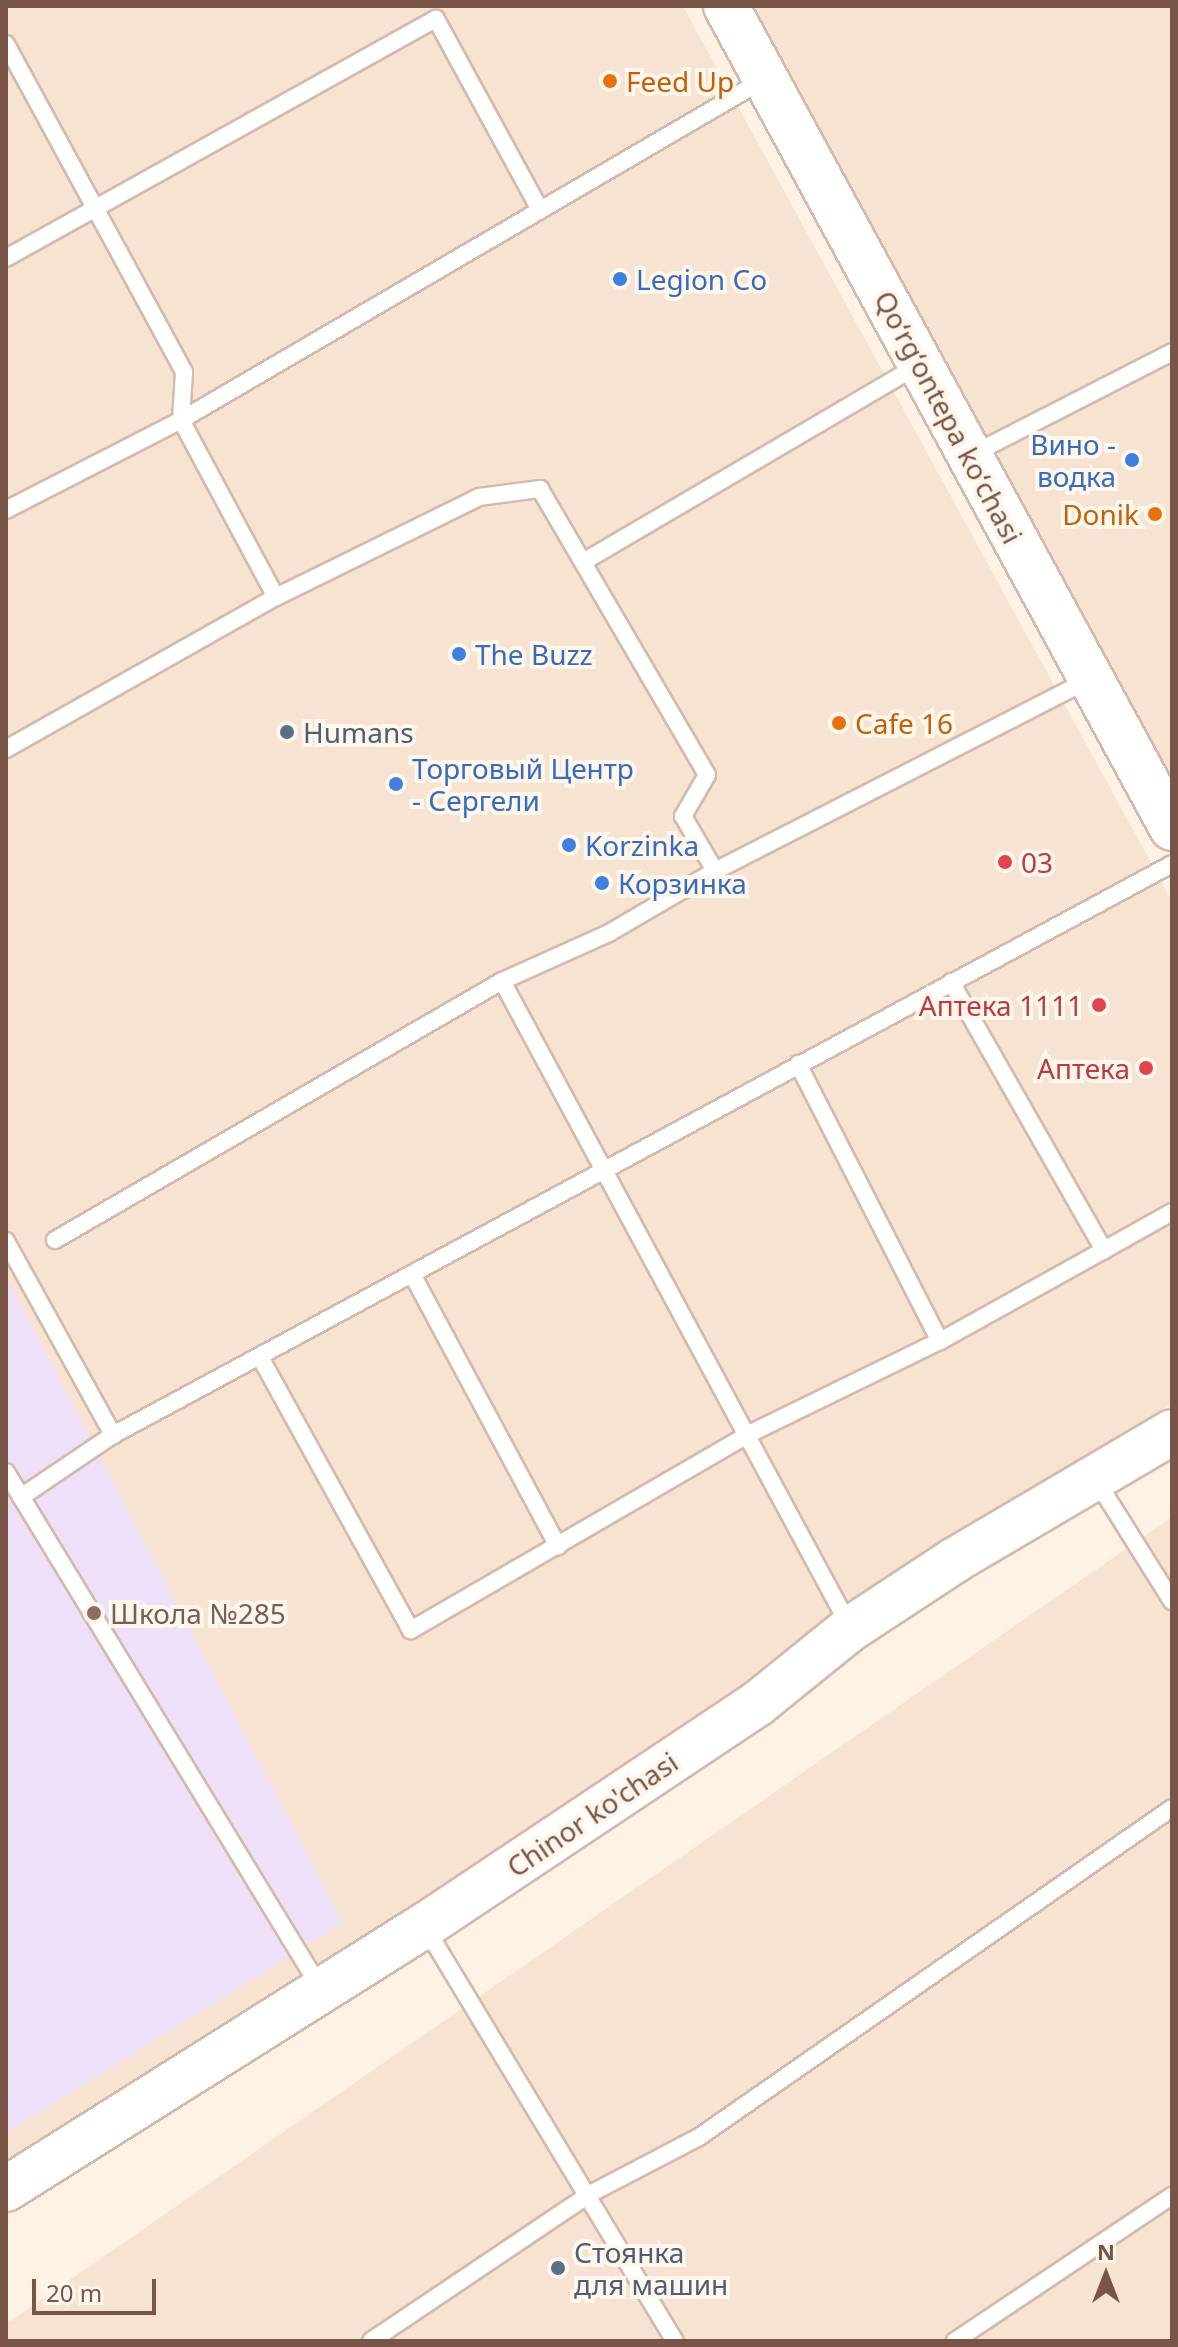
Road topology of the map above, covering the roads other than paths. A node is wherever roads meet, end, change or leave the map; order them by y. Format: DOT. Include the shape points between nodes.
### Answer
graph roads {
  1 [pos="726,6"];
  2 [pos="433,12"];
  3 [pos="6,44"];
  4 [pos="765,79"];
  5 [pos="540,210"];
  6 [pos="97,213"];
  7 [pos="6,258"];
  8 [pos="1172,352"];
  9 [pos="920,364"];
  10 [pos="181,420"];
  11 [pos="970,456"];
  12 [pos="6,510"];
  13 [pos="583,562"];
  14 [pos="276,597"];
  15 [pos="1091,679"];
  16 [pos="6,749"];
  17 [pos="1169,817"];
  18 [pos="1172,864"];
  19 [pos="715,871"];
  20 [pos="502,981"];
  21 [pos="951,982"];
  22 [pos="798,1064"];
  23 [pos="603,1168"];
  24 [pos="1172,1212"];
  25 [pos="55,1240"];
  26 [pos="6,1241"];
  27 [pos="1104,1250"];
  28 [pos="412,1274"];
  29 [pos="940,1341"];
  30 [pos="260,1357"];
  31 [pos="1172,1432"];
  32 [pos="749,1434"];
  33 [pos="113,1435"];
  34 [pos="6,1472"];
  35 [pos="1095,1479"];
  36 [pos="21,1497"];
  37 [pos="558,1546"];
  38 [pos="1172,1601"];
  39 [pos="850,1629"];
  40 [pos="1172,1808"];
  41 [pos="424,1926"];
  42 [pos="322,1990"];
  43 [pos="6,2189"];
  44 [pos="588,2195"];
  45 [pos="1172,2196"];
  46 [pos="371,2341"];
  47 [pos="675,2341"];
  48 [pos="955,2341"];
  1 -- 4 [label="street, Qoʻrgʻontepa koʻchasi"];
  2 -- 5 [label="lane"];
  2 -- 6 [label="lane"];
  3 -- 6 [label="lane"];
  4 -- 5 [label="lane"];
  4 -- 9 [label="street, Qoʻrgʻontepa koʻchasi"];
  5 -- 10 [label="lane"];
  6 -- 7 [label="lane"];
  6 -- 10 [label="lane" via="184,372"];
  8 -- 11 [label="lane"];
  9 -- 11 [label="street, Qoʻrgʻontepa koʻchasi"];
  9 -- 13 [label="lane"];
  10 -- 12 [label="lane"];
  10 -- 14 [label="lane"];
  11 -- 15 [label="street, Qoʻrgʻontepa koʻchasi"];
  13 -- 14 [label="lane" via="540,489 479,497"];
  13 -- 19 [label="lane" via="707,775 683,816"];
  14 -- 16 [label="lane"];
  15 -- 17 [label="street, Qoʻrgʻontepa koʻchasi"];
  15 -- 19 [label="lane"];
  18 -- 21 [label="lane"];
  19 -- 20 [label="lane" via="609,933"];
  20 -- 23 [label="lane"];
  20 -- 25 [label="lane"];
  21 -- 22 [label="lane"];
  21 -- 27 [label="lane"];
  22 -- 23 [label="lane"];
  22 -- 29 [label="lane"];
  23 -- 28 [label="lane"];
  23 -- 32 [label="lane"];
  24 -- 27 [label="lane"];
  26 -- 33 [label="lane"];
  27 -- 29 [label="lane"];
  28 -- 30 [label="lane"];
  28 -- 37 [label="lane"];
  29 -- 32 [label="lane"];
  30 -- 33 [label="lane"];
  30 -- 37 [label="lane" via="411,1630"];
  31 -- 35 [label="street, Chinor ko'chasi"];
  32 -- 37 [label="lane"];
  32 -- 39 [label="lane"];
  33 -- 36 [label="lane"];
  34 -- 36 [label="lane"];
  35 -- 38 [label="lane"];
  35 -- 39 [label="street, Chinor ko'chasi"];
  36 -- 42 [label="lane"];
  39 -- 41 [label="street, Chinor ko'chasi" via="757,1704"];
  40 -- 44 [label="lane" via="699,2137"];
  41 -- 42 [label="street, Chinor ko'chasi"];
  41 -- 44 [label="lane"];
  42 -- 43 [label="street, Chinor ko'chasi"];
  44 -- 46 [label="lane"];
  44 -- 47 [label="lane"];
  45 -- 48 [label="lane"];
}
